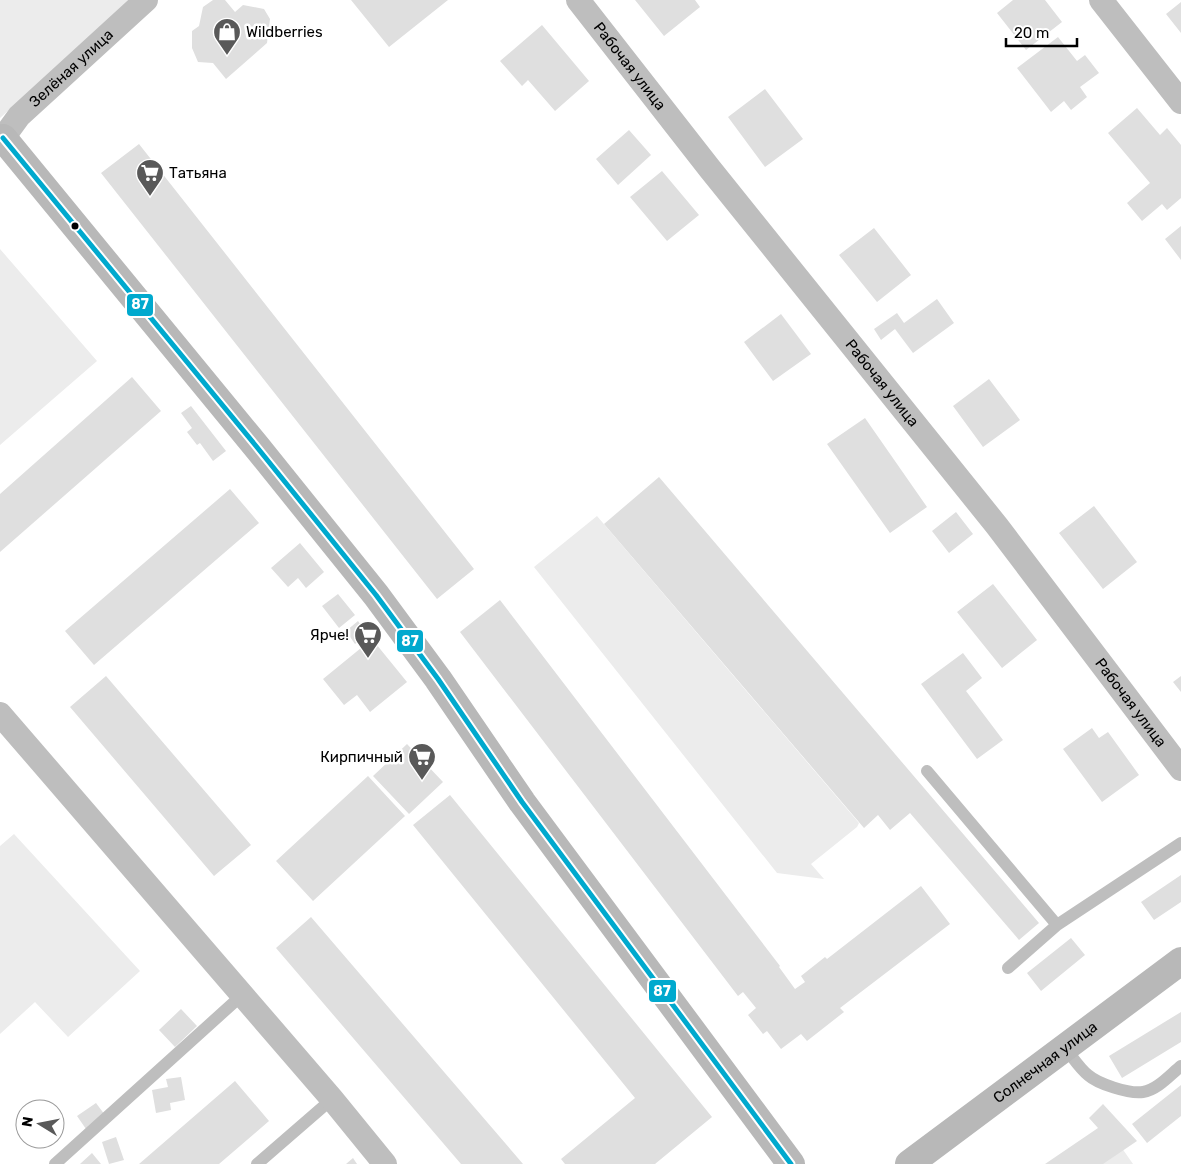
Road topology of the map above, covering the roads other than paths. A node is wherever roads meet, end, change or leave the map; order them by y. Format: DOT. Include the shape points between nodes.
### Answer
graph roads {
  1 [pos="146,0"];
  2 [pos="578,0"];
  3 [pos="1101,0"];
  4 [pos="1181,102"];
  5 [pos="1,139"];
  6 [pos="0,714"];
  7 [pos="1181,769"];
  8 [pos="927,771"];
  9 [pos="1181,843"];
  10 [pos="1057,925"];
  11 [pos="1181,961"];
  12 [pos="1008,968"];
  13 [pos="241,996"];
  14 [pos="1065,1048"];
  15 [pos="1181,1066"];
  16 [pos="332,1099"];
  17 [pos="55,1164"];
  18 [pos="257,1164"];
  19 [pos="385,1164"];
  20 [pos="791,1164"];
  21 [pos="909,1164"];
  1 -- 5 [label="street, Зелёная улица" via="18,116"];
  2 -- 7 [label="street, Рабочая улица" via="997,526"];
  3 -- 4 [label="street"];
  5 -- 20 [label="street" via="376,595 522,802"];
  6 -- 13 [label="street"];
  8 -- 10 [label="lane"];
  9 -- 10 [label="lane"];
  10 -- 12 [label="lane"];
  11 -- 14 [label="street, Солнечная улица"];
  13 -- 16 [label="street"];
  13 -- 17 [label="lane"];
  14 -- 15 [label="lane" via="1088,1075 1108,1086 1127,1090 1142,1092 1155,1087"];
  14 -- 21 [label="street, Солнечная улица"];
  16 -- 18 [label="lane"];
  16 -- 19 [label="street"];
}
